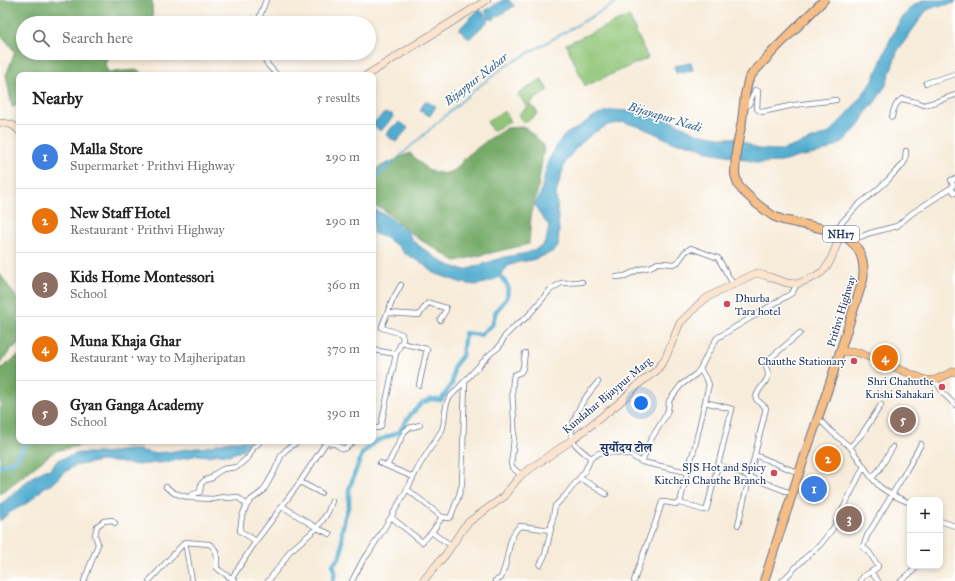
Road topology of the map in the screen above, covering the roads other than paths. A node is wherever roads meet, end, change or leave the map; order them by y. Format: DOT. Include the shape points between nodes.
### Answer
graph roads {
  1 [pos="266,0"];
  2 [pos="487,0"];
  3 [pos="824,0"];
  4 [pos="260,16"];
  5 [pos="266,60"];
  6 [pos="274,72"];
  7 [pos="372,72"];
  8 [pos="955,74"];
  9 [pos="926,84"];
  10 [pos="955,95"];
  11 [pos="836,100"];
  12 [pos="743,108"];
  13 [pos="892,117"];
  14 [pos="0,123"];
  15 [pos="16,127"];
  16 [pos="906,151"];
  17 [pos="955,179"];
  18 [pos="953,191"];
  19 [pos="838,233"];
  20 [pos="850,241"];
  21 [pos="616,277"];
  22 [pos="582,282"];
  23 [pos="733,284"];
  24 [pos="797,284"];
  25 [pos="401,285"];
  26 [pos="388,313"];
  27 [pos="440,320"];
  28 [pos="800,332"];
  29 [pos="401,343"];
  30 [pos="376,351"];
  31 [pos="841,351"];
  32 [pos="396,354"];
  33 [pos="525,354"];
  34 [pos="700,369"];
  35 [pos="955,371"];
  36 [pos="935,380"];
  37 [pos="465,381"];
  38 [pos="598,382"];
  39 [pos="420,385"];
  40 [pos="705,402"];
  41 [pos="881,405"];
  42 [pos="955,405"];
  43 [pos="818,418"];
  44 [pos="420,425"];
  45 [pos="376,428"];
  46 [pos="572,440"];
  47 [pos="258,444"];
  48 [pos="294,444"];
  49 [pos="324,444"];
  50 [pos="335,444"];
  51 [pos="351,444"];
  52 [pos="921,444"];
  53 [pos="850,447"];
  54 [pos="893,447"];
  55 [pos="755,455"];
  56 [pos="592,458"];
  57 [pos="642,462"];
  58 [pos="380,463"];
  59 [pos="718,465"];
  60 [pos="387,466"];
  61 [pos="864,466"];
  62 [pos="687,472"];
  63 [pos="799,473"];
  64 [pos="521,475"];
  65 [pos="413,477"];
  66 [pos="750,477"];
  67 [pos="580,478"];
  68 [pos="872,478"];
  69 [pos="300,482"];
  70 [pos="166,487"];
  71 [pos="407,489"];
  72 [pos="321,493"];
  73 [pos="606,494"];
  74 [pos="793,494"];
  75 [pos="892,495"];
  76 [pos="190,498"];
  77 [pos="332,501"];
  78 [pos="907,502"];
  79 [pos="680,503"];
  80 [pos="246,505"];
  81 [pos="282,506"];
  82 [pos="391,517"];
  83 [pos="442,517"];
  84 [pos="943,522"];
  85 [pos="115,523"];
  86 [pos="738,525"];
  87 [pos="955,526"];
  88 [pos="317,528"];
  89 [pos="550,530"];
  90 [pos="432,532"];
  91 [pos="330,534"];
  92 [pos="256,541"];
  93 [pos="185,542"];
  94 [pos="451,545"];
  95 [pos="540,565"];
  96 [pos="915,569"];
  97 [pos="871,572"];
  98 [pos="233,580"];
  99 [pos="84,581"];
  100 [pos="149,581"];
  101 [pos="192,581"];
  102 [pos="268,581"];
  103 [pos="352,581"];
  104 [pos="424,581"];
  105 [pos="495,581"];
  106 [pos="634,581"];
  107 [pos="764,581"];
  108 [pos="782,581"];
  109 [pos="860,581"];
  110 [pos="878,581"];
  111 [pos="901,581"];
  1 -- 4 [label="street"];
  2 -- 7 [label="main road"];
  3 -- 12 [label="highway, Prithvi Highway / NH17" via="752,74 748,81"];
  5 -- 6 [label="street"];
  8 -- 9 [label="street"];
  10 -- 13 [label="street" via="924,104 902,99 895,105"];
  11 -- 12 [label="street" via="762,112 757,109 758,91 755,90 749,104"];
  12 -- 19 [label="highway, Prithvi Highway / NH17" via="736,152 735,174 738,185 757,204 783,220"];
  14 -- 15 [label="main road"];
  16 -- 19 [label="street" via="905,161 900,168 858,205"];
  17 -- 18 [label="street" via="952,180"];
  18 -- 20 [label="street" via="949,189 944,192 896,226"];
  19 -- 20 [label="highway, Prithvi Highway / NH17"];
  19 -- 24 [label="main road" via="831,259 825,269"];
  20 -- 31 [label="highway, Prithvi Highway / NH17" via="861,254 864,272"];
  21 -- 23 [label="street" via="658,263 673,264 691,248 718,258"];
  22 -- 37 [label="street" via="561,283 550,290"];
  23 -- 24 [label="main road, Kundahar Bijaypur Marg" via="756,273"];
  23 -- 46 [label="main road, Kundahar Bijaypur Marg" via="698,305 680,323 656,371"];
  24 -- 34 [label="street" via="792,293 717,338"];
  25 -- 26 [label="street"];
  26 -- 27 [label="street" via="418,317 429,303 446,308"];
  26 -- 29 [label="street" via="382,328 402,334"];
  28 -- 55 [label="street" via="767,361 768,378 756,394 756,399 766,408"];
  29 -- 32 [label="street"];
  29 -- 39 [label="street" via="427,349"];
  30 -- 32 [label="street"];
  31 -- 36 [label="main road" via="859,352 926,380"];
  31 -- 43 [label="highway, Prithvi Highway / NH17"];
  32 -- 45 [label="street" via="381,426"];
  33 -- 64 [label="street" via="521,372 514,375 511,395 514,421 511,464"];
  34 -- 40 [label="street" via="709,384"];
  34 -- 57 [label="street" via="669,401 666,415 650,441"];
  35 -- 36 [label="main road"];
  36 -- 42 [label="street"];
  37 -- 65 [label="street" via="449,398 444,426"];
  37 -- 83 [label="street" via="462,484 452,516"];
  38 -- 46 [label="street" via="581,405 572,425"];
  40 -- 59 [label="street" via="732,409"];
  40 -- 62 [label="street"];
  41 -- 53 [label="street"];
  43 -- 53 [label="street"];
  43 -- 63 [label="highway, Prithvi Highway / NH17"];
  44 -- 60 [label="street" via="405,431"];
  46 -- 56 [label="street"];
  46 -- 64 [label="main road, Kundahar Bijaypur Marg"];
  47 -- 76 [label="street" via="248,458 236,467 223,469 205,480 201,484 201,492"];
  48 -- 80 [label="street" via="282,454 263,491"];
  49 -- 69 [label="street"];
  50 -- 51 [label="street" via="343,449"];
  52 -- 75 [label="street"];
  53 -- 61 [label="street"];
  54 -- 68 [label="street"];
  55 -- 63 [label="street"];
  55 -- 66 [label="street"];
  56 -- 57 [label="street" via="599,453 615,452"];
  56 -- 67 [label="street"];
  57 -- 62 [label="street"];
  58 -- 60 [label="street"];
  59 -- 66 [label="street"];
  59 -- 79 [label="street" via="706,510"];
  60 -- 65 [label="street"];
  61 -- 68 [label="street"];
  61 -- 108 [label="street" via="834,527 820,545"];
  62 -- 79 [label="street"];
  63 -- 74 [label="highway, Prithvi Highway / NH17"];
  64 -- 94 [label="main road, Kundahar Bijaypur Marg" via="505,496 464,527"];
  65 -- 71 [label="street"];
  66 -- 74 [label="street"];
  66 -- 86 [label="street"];
  67 -- 73 [label="street"];
  67 -- 89 [label="street" via="555,506"];
  68 -- 75 [label="street" via="880,488"];
  69 -- 72 [label="street"];
  69 -- 81 [label="street"];
  70 -- 76 [label="street" via="174,493"];
  71 -- 82 [label="street"];
  71 -- 83 [label="street"];
  74 -- 107 [label="highway, Prithvi Highway / NH17"];
  75 -- 78 [label="street"];
  75 -- 97 [label="street" via="863,547 878,566"];
  76 -- 80 [label="street" via="236,497"];
  77 -- 88 [label="street"];
  79 -- 106 [label="street" via="662,502"];
  80 -- 92 [label="street" via="240,531"];
  81 -- 88 [label="street"];
  81 -- 92 [label="street"];
  82 -- 90 [label="street" via="422,542"];
  82 -- 103 [label="street"];
  83 -- 90 [label="street"];
  84 -- 87 [label="street"];
  85 -- 99 [label="street" via="112,520 104,521 97,526 95,536 98,544"];
  88 -- 91 [label="street"];
  88 -- 102 [label="street" via="290,551"];
  89 -- 95 [label="street" via="545,555"];
  89 -- 105 [label="street" via="520,526 517,528 511,538 502,578"];
  90 -- 94 [label="street"];
  92 -- 98 [label="street"];
  93 -- 98 [label="street" via="212,545 217,568"];
  93 -- 100 [label="street"];
  93 -- 101 [label="street"];
  94 -- 104 [label="main road, Kundahar Bijaypur Marg"];
  96 -- 111 [label="street"];
  97 -- 109 [label="street"];
  97 -- 110 [label="street"];
}
